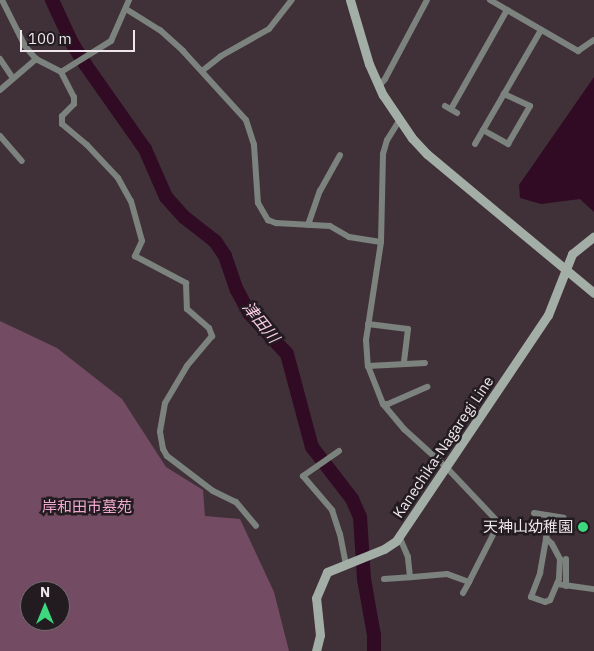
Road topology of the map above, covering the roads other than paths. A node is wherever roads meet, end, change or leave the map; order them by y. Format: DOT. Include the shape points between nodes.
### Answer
graph roads {
  1 [pos="2,0"];
  2 [pos="129,0"];
  3 [pos="292,0"];
  4 [pos="350,0"];
  5 [pos="427,0"];
  6 [pos="494,1"];
  7 [pos="126,10"];
  8 [pos="507,10"];
  9 [pos="541,30"];
  10 [pos="594,40"];
  11 [pos="0,59"];
  12 [pos="36,59"];
  13 [pos="202,71"];
  14 [pos="61,72"];
  15 [pos="13,78"];
  16 [pos="379,86"];
  17 [pos="0,90"];
  18 [pos="504,94"];
  19 [pos="451,109"];
  20 [pos="399,121"];
  21 [pos="483,130"];
  22 [pos="0,136"];
  23 [pos="474,144"];
  24 [pos="340,156"];
  25 [pos="22,161"];
  26 [pos="308,225"];
  27 [pos="594,236"];
  28 [pos="381,242"];
  29 [pos="566,268"];
  30 [pos="594,293"];
  31 [pos="368,324"];
  32 [pos="425,363"];
  33 [pos="404,364"];
  34 [pos="368,366"];
  35 [pos="427,387"];
  36 [pos="383,404"];
  37 [pos="339,451"];
  38 [pos="447,468"];
  39 [pos="534,513"];
  40 [pos="550,516"];
  41 [pos="564,518"];
  42 [pos="256,526"];
  43 [pos="399,536"];
  44 [pos="546,538"];
  45 [pos="566,559"];
  46 [pos="349,563"];
  47 [pos="410,577"];
  48 [pos="384,579"];
  49 [pos="469,582"];
  50 [pos="557,584"];
  51 [pos="566,586"];
  52 [pos="594,589"];
  53 [pos="463,593"];
  54 [pos="316,651"];
  1 -- 12 [label="street" via="19,36"];
  2 -- 7 [label="street"];
  3 -- 13 [label="street" via="269,29 221,56"];
  4 -- 16 [label="street"];
  5 -- 16 [label="street"];
  6 -- 8 [label="street"];
  7 -- 13 [label="street" via="160,30"];
  7 -- 14 [label="street" via="115,37"];
  8 -- 9 [label="street"];
  8 -- 19 [label="street"];
  9 -- 10 [label="street" via="578,50"];
  9 -- 18 [label="street"];
  11 -- 15 [label="street"];
  12 -- 14 [label="street"];
  12 -- 15 [label="street"];
  13 -- 26 [label="street" via="246,120 252,133 258,203 262,212 268,220"];
  14 -- 42 [label="street" via="74,97 74,104 62,116 62,124 118,178 132,201 142,240 135,256 186,282 187,309 209,328 212,336 187,366 165,403 160,432 163,449 167,456 213,490 236,502"];
  15 -- 17 [label="street"];
  16 -- 20 [label="street"];
  18 -- 21 [label="street"];
  18 -- 21 [label="street" via="530,106 508,144"];
  20 -- 28 [label="street" via="387,140 383,154"];
  20 -- 29 [label="street" via="427,154"];
  21 -- 23 [label="street"];
  22 -- 25 [label="street"];
  24 -- 26 [label="street" via="320,190"];
  26 -- 28 [label="street" via="330,226 349,237"];
  27 -- 29 [label="street, Kanechika-Nagaregi Line" via="572,254"];
  28 -- 31 [label="street"];
  29 -- 30 [label="street"];
  29 -- 38 [label="street, Kanechika-Nagaregi Line" via="548,315"];
  31 -- 33 [label="street" via="408,329"];
  31 -- 34 [label="street"];
  32 -- 33 [label="street"];
  33 -- 34 [label="street"];
  34 -- 36 [label="street"];
  35 -- 36 [label="street"];
  36 -- 38 [label="street" via="404,429"];
  37 -- 46 [label="street" via="303,476 332,510"];
  38 -- 43 [label="street, Kanechika-Nagaregi Line"];
  38 -- 49 [label="street" via="499,523"];
  39 -- 40 [label="street"];
  40 -- 41 [label="street"];
  40 -- 44 [label="street"];
  43 -- 46 [label="street, Kanechika-Nagaregi Line" via="384,549"];
  43 -- 47 [label="street" via="408,558"];
  44 -- 50 [label="street" via="560,559"];
  44 -- 50 [label="street" via="540,573 531,597 545,602 550,600"];
  45 -- 51 [label="street"];
  46 -- 54 [label="street, Kanechika-Nagaregi Line" via="327,572 320,584 316,598 320,635"];
  47 -- 48 [label="street"];
  47 -- 49 [label="street" via="447,574"];
  49 -- 53 [label="street"];
  50 -- 51 [label="street"];
  51 -- 52 [label="street"];
}
